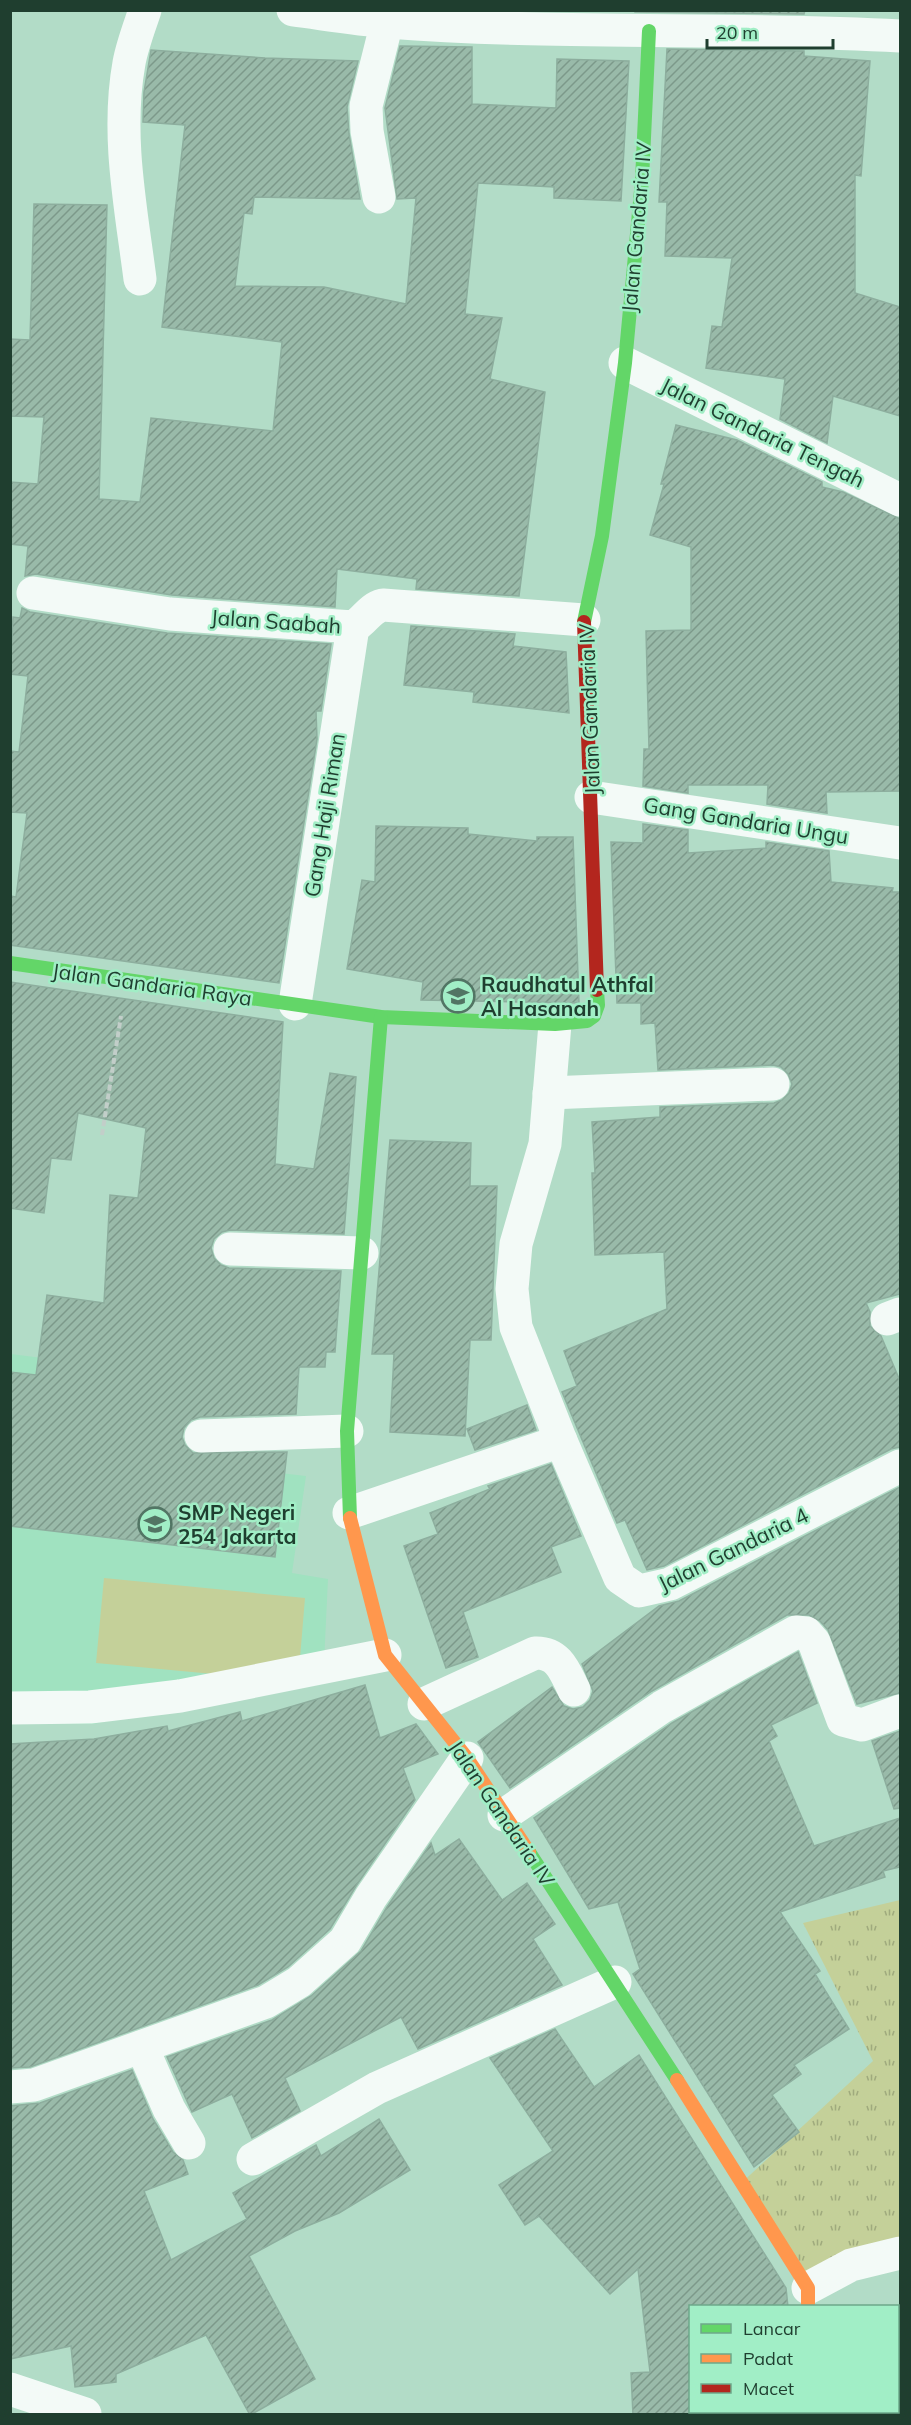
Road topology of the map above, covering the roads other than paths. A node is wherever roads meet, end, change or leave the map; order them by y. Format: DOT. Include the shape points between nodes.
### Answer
graph roads {
  1 [pos="145,10"];
  2 [pos="293,10"];
  3 [pos="823,21"];
  4 [pos="387,22"];
  5 [pos="649,31"];
  6 [pos="900,36"];
  7 [pos="379,197"];
  8 [pos="140,279"];
  9 [pos="625,363"];
  10 [pos="900,500"];
  11 [pos="33,593"];
  12 [pos="584,620"];
  13 [pos="353,627"];
  14 [pos="591,796"];
  15 [pos="900,843"];
  16 [pos="10,963"];
  17 [pos="294,1004"];
  18 [pos="381,1017"];
  19 [pos="555,1024"];
  20 [pos="773,1084"];
  21 [pos="549,1093"];
  22 [pos="230,1249"];
  23 [pos="362,1253"];
  24 [pos="347,1431"];
  25 [pos="201,1436"];
  26 [pos="564,1449"];
  27 [pos="900,1466"];
  28 [pos="349,1513"];
  29 [pos="385,1655"];
  30 [pos="574,1690"];
  31 [pos="424,1704"];
  32 [pos="10,1708"];
  33 [pos="900,1711"];
  34 [pos="467,1758"];
  35 [pos="504,1815"];
  36 [pos="615,1982"];
  37 [pos="142,2047"];
  38 [pos="10,2087"];
  39 [pos="189,2143"];
  40 [pos="253,2159"];
  41 [pos="900,2253"];
  42 [pos="808,2297"];
  43 [pos="10,2389"];
  44 [pos="75,2413"];
  1 -- 8 [label="street" via="129,63 124,116"];
  2 -- 4 [label="street"];
  3 -- 5 [label="street"];
  3 -- 6 [label="street"];
  4 -- 5 [label="street"];
  4 -- 7 [label="street" via="366,106"];
  5 -- 9 [label="street, Jalan Gandaria IV" via="642,180"];
  9 -- 10 [label="street, Jalan Gandaria Tengah"];
  9 -- 12 [label="street, Jalan Gandaria IV" via="602,536"];
  11 -- 13 [label="street, Jalan Saabah" via="170,614"];
  12 -- 13 [label="street, Jalan Saabah" via="383,606 370,610"];
  12 -- 14 [label="street, Jalan Gandaria IV"];
  13 -- 17 [label="street, Gang Haji Riman"];
  14 -- 15 [label="street, Gang Gandaria Ungu"];
  14 -- 19 [label="street, Jalan Gandaria IV" via="598,1005 587,1021"];
  16 -- 17 [label="street, Jalan Gandaria Raya"];
  17 -- 18 [label="street, Jalan Gandaria IV"];
  18 -- 19 [label="street, Jalan Gandaria IV"];
  18 -- 23 [label="street, Jalan Gandaria IV"];
  19 -- 21 [label="street, Jalan Gandaria 4"];
  20 -- 21 [label="street"];
  21 -- 26 [label="street, Jalan Gandaria 4" via="545,1144 516,1244 512,1289 516,1326"];
  22 -- 23 [label="street"];
  23 -- 24 [label="street, Jalan Gandaria IV"];
  24 -- 25 [label="street"];
  24 -- 28 [label="street, Jalan Gandaria IV"];
  26 -- 27 [label="street, Jalan Gandaria 4" via="620,1578 639,1591 670,1584"];
  26 -- 28 [label="street"];
  28 -- 29 [label="street, Jalan Gandaria IV"];
  29 -- 31 [label="street, Jalan Gandaria IV"];
  29 -- 32 [label="street" via="180,1696 90,1707"];
  30 -- 31 [label="street" via="555,1658 535,1653"];
  31 -- 34 [label="street, Jalan Gandaria IV"];
  33 -- 35 [label="street" via="862,1725 843,1720 814,1642 806,1633 796,1632 662,1707"];
  34 -- 35 [label="street, Jalan Gandaria IV"];
  34 -- 37 [label="street" via="345,1941 324,1961 266,2002"];
  35 -- 36 [label="street, Jalan Gandaria IV"];
  36 -- 40 [label="street" via="376,2088"];
  36 -- 42 [label="street, Jalan Gandaria IV"];
  37 -- 38 [label="street" via="34,2085"];
  37 -- 39 [label="street"];
  41 -- 42 [label="street" via="850,2265"];
  43 -- 44 [label="street"];
}
